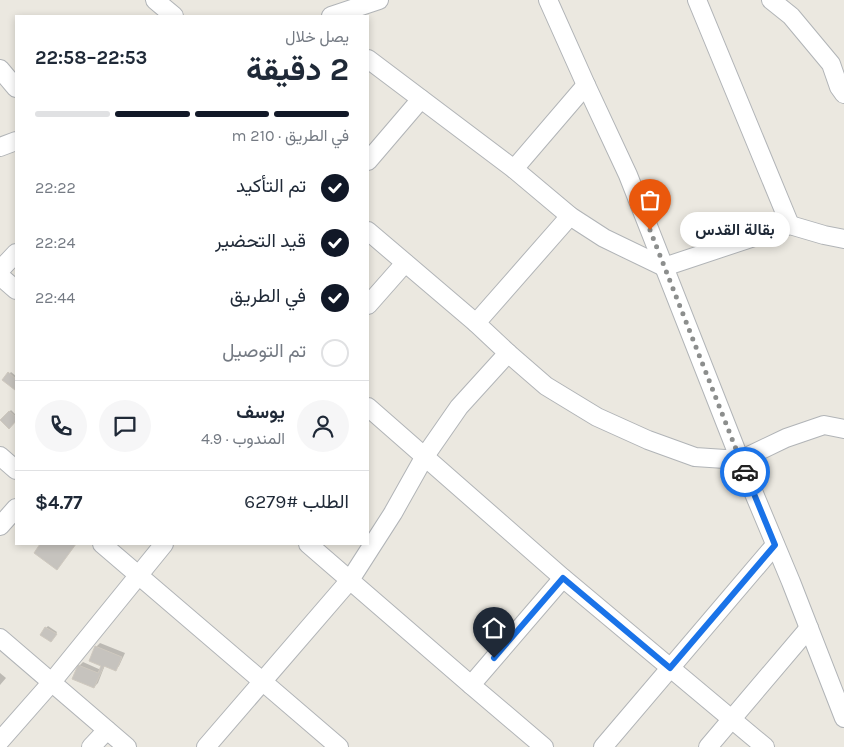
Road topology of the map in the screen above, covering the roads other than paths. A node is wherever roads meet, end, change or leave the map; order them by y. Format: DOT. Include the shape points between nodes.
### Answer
graph roads {
  1 [pos="155,0"];
  2 [pos="548,0"];
  3 [pos="697,0"];
  4 [pos="771,0"];
  5 [pos="371,1"];
  6 [pos="173,15"];
  7 [pos="334,15"];
  8 [pos="369,59"];
  9 [pos="0,69"];
  10 [pos="586,85"];
  11 [pos="15,87"];
  12 [pos="844,94"];
  13 [pos="421,99"];
  14 [pos="15,141"];
  15 [pos="0,147"];
  16 [pos="369,160"];
  17 [pos="514,170"];
  18 [pos="570,216"];
  19 [pos="790,225"];
  20 [pos="369,232"];
  21 [pos="844,239"];
  22 [pos="15,255"];
  23 [pos="405,263"];
  24 [pos="664,267"];
  25 [pos="0,270"];
  26 [pos="0,276"];
  27 [pos="15,289"];
  28 [pos="369,304"];
  29 [pos="476,323"];
  30 [pos="508,353"];
  31 [pos="369,408"];
  32 [pos="844,429"];
  33 [pos="0,456"];
  34 [pos="425,456"];
  35 [pos="740,460"];
  36 [pos="15,469"];
  37 [pos="15,509"];
  38 [pos="0,526"];
  39 [pos="103,545"];
  40 [pos="163,545"];
  41 [pos="309,545"];
  42 [pos="775,545"];
  43 [pos="138,574"];
  44 [pos="563,578"];
  45 [pos="350,580"];
  46 [pos="809,628"];
  47 [pos="0,638"];
  48 [pos="670,668"];
  49 [pos="263,682"];
  50 [pos="52,683"];
  51 [pos="471,685"];
  52 [pos="844,718"];
  53 [pos="731,719"];
  54 [pos="106,730"];
  55 [pos="0,741"];
  56 [pos="91,747"];
  57 [pos="127,747"];
  58 [pos="206,747"];
  59 [pos="338,747"];
  60 [pos="544,747"];
  61 [pos="603,747"];
  62 [pos="708,747"];
  63 [pos="765,747"];
  1 -- 6 [label="street"];
  2 -- 10 [label="street"];
  3 -- 19 [label="street"];
  4 -- 12 [label="street" via="791,16 831,64"];
  5 -- 7 [label="street"];
  8 -- 13 [label="street"];
  9 -- 11 [label="street"];
  10 -- 17 [label="street"];
  10 -- 24 [label="street" via="628,175"];
  13 -- 16 [label="street"];
  13 -- 17 [label="street"];
  14 -- 15 [label="street"];
  17 -- 18 [label="street"];
  18 -- 24 [label="street" via="604,238"];
  18 -- 29 [label="street"];
  19 -- 21 [label="street"];
  19 -- 24 [label="street"];
  20 -- 23 [label="street"];
  22 -- 25 [label="street"];
  23 -- 28 [label="street"];
  23 -- 29 [label="street"];
  24 -- 35 [label="street"];
  26 -- 27 [label="street"];
  29 -- 30 [label="street"];
  30 -- 34 [label="street" via="459,407"];
  30 -- 35 [label="street" via="546,386 605,421 695,457"];
  31 -- 34 [label="street"];
  32 -- 35 [label="street" via="824,425 786,438"];
  33 -- 36 [label="street"];
  34 -- 44 [label="street"];
  34 -- 45 [label="street"];
  35 -- 42 [label="street"];
  37 -- 38 [label="street"];
  39 -- 43 [label="street"];
  40 -- 43 [label="street"];
  41 -- 45 [label="street"];
  42 -- 46 [label="street"];
  42 -- 48 [label="street"];
  43 -- 49 [label="street"];
  43 -- 50 [label="street"];
  44 -- 48 [label="street"];
  44 -- 51 [label="street"];
  45 -- 49 [label="street"];
  45 -- 51 [label="street"];
  46 -- 52 [label="street"];
  46 -- 53 [label="street"];
  47 -- 50 [label="street"];
  48 -- 53 [label="street"];
  48 -- 61 [label="street"];
  49 -- 58 [label="street"];
  49 -- 59 [label="street"];
  50 -- 54 [label="street"];
  50 -- 55 [label="street"];
  51 -- 60 [label="street"];
  53 -- 62 [label="street"];
  53 -- 63 [label="street"];
  54 -- 56 [label="street"];
  54 -- 57 [label="street"];
}
